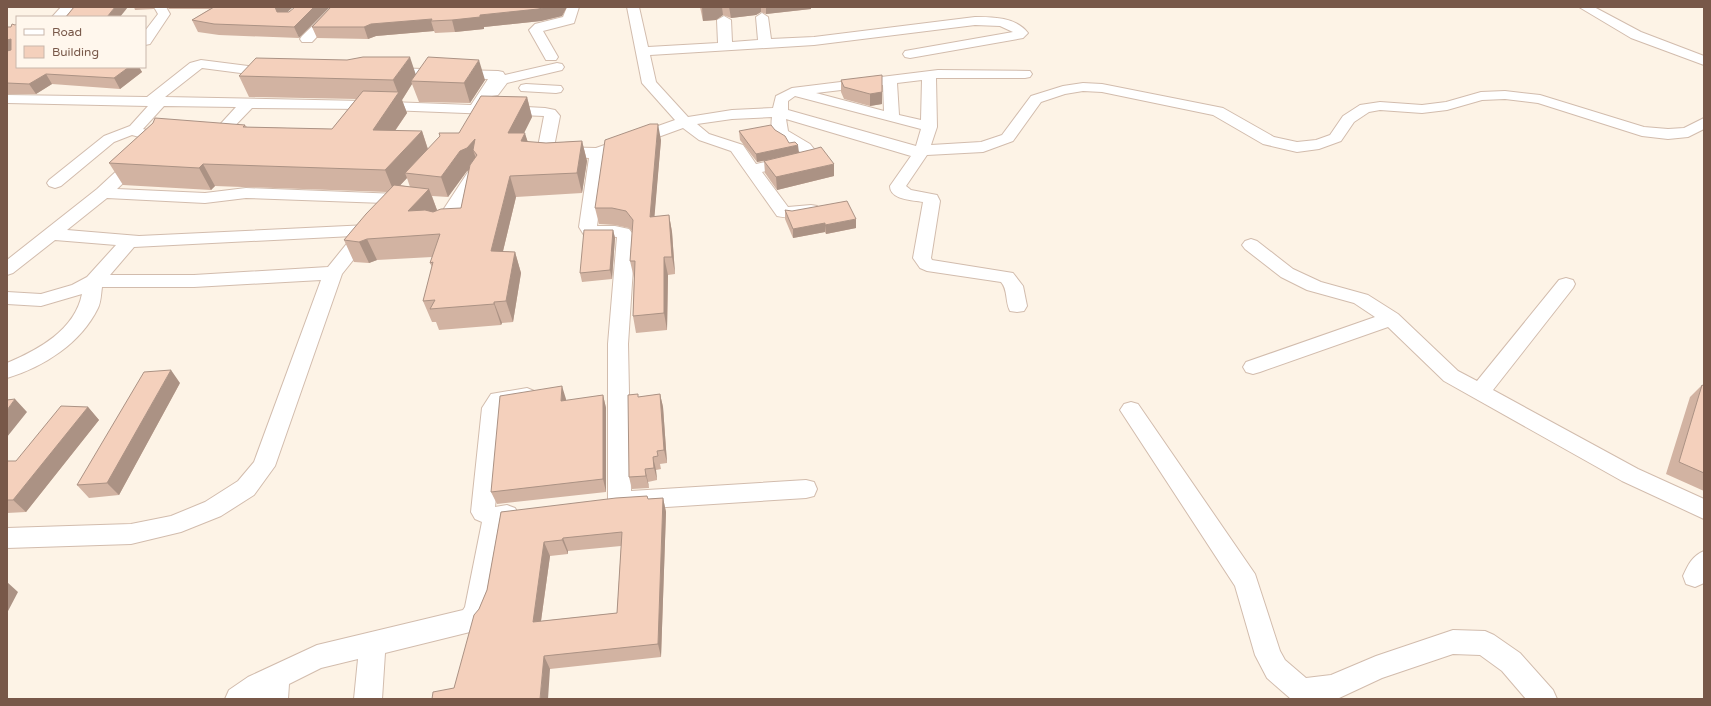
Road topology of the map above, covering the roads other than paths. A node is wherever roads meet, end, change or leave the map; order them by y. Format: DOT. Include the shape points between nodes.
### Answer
graph roads {
  1 [pos="160,7"];
  2 [pos="339,7"];
  3 [pos="573,7"];
  4 [pos="633,7"];
  5 [pos="1586,7"];
  6 [pos="73,12"];
  7 [pos="61,16"];
  8 [pos="762,17"];
  9 [pos="724,20"];
  10 [pos="307,38"];
  11 [pos="146,39"];
  12 [pos="765,44"];
  13 [pos="725,47"];
  14 [pos="644,51"];
  15 [pos="910,54"];
  16 [pos="1704,61"];
  17 [pos="371,72"];
  18 [pos="430,72"];
  19 [pos="284,73"];
  20 [pos="1025,74"];
  21 [pos="929,75"];
  22 [pos="890,79"];
  23 [pos="526,88"];
  24 [pos="249,89"];
  25 [pos="346,91"];
  26 [pos="792,92"];
  27 [pos="7,99"];
  28 [pos="156,101"];
  29 [pos="334,105"];
  30 [pos="363,105"];
  31 [pos="406,107"];
  32 [pos="479,109"];
  33 [pos="531,111"];
  34 [pos="780,112"];
  35 [pos="892,118"];
  36 [pos="352,119"];
  37 [pos="685,122"];
  38 [pos="1704,123"];
  39 [pos="929,127"];
  40 [pos="135,128"];
  41 [pos="238,140"];
  42 [pos="922,151"];
  43 [pos="598,153"];
  44 [pos="61,162"];
  45 [pos="79,163"];
  46 [pos="97,164"];
  47 [pos="754,169"];
  48 [pos="474,175"];
  49 [pos="55,183"];
  50 [pos="103,193"];
  51 [pos="828,207"];
  52 [pos="441,228"];
  53 [pos="368,230"];
  54 [pos="53,234"];
  55 [pos="130,241"];
  56 [pos="1251,245"];
  57 [pos="7,270"];
  58 [pos="333,273"];
  59 [pos="94,281"];
  60 [pos="1566,284"];
  61 [pos="9,298"];
  62 [pos="1017,306"];
  63 [pos="1392,319"];
  64 [pos="1253,367"];
  65 [pos="7,372"];
  66 [pos="1480,391"];
  67 [pos="546,394"];
  68 [pos="1131,410"];
  69 [pos="806,489"];
  70 [pos="620,501"];
  71 [pos="597,504"];
  72 [pos="1704,509"];
  73 [pos="528,513"];
  74 [pos="495,517"];
  75 [pos="7,538"];
  76 [pos="372,644"];
  77 [pos="275,688"];
  78 [pos="239,699"];
  79 [pos="368,699"];
  80 [pos="1544,699"];
  1 -- 11 [label="street" via="164,14"];
  2 -- 10 [label="street"];
  3 -- 32 [label="street" via="569,20 536,30 554,62 502,80"];
  4 -- 14 [label="street"];
  5 -- 16 [label="street" via="1636,35"];
  6 -- 7 [label="street"];
  8 -- 12 [label="street"];
  9 -- 13 [label="street"];
  12 -- 13 [label="street"];
  12 -- 15 [label="street" via="814,41 975,21 1001,22 1021,33"];
  13 -- 14 [label="street"];
  14 -- 37 [label="street" via="649,83"];
  17 -- 18 [label="street"];
  18 -- 31 [label="street"];
  18 -- 32 [label="street" via="498,75"];
  19 -- 24 [label="street"];
  20 -- 21 [label="street"];
  21 -- 22 [label="street"];
  21 -- 39 [label="street"];
  22 -- 26 [label="street"];
  22 -- 35 [label="street"];
  23 -- 33 [label="street" via="551,89"];
  24 -- 28 [label="street"];
  24 -- 28 [label="street" via="201,64 195,66"];
  24 -- 29 [label="street"];
  24 -- 41 [label="street" via="218,137 223,140"];
  25 -- 29 [label="street"];
  26 -- 34 [label="street" via="781,99"];
  26 -- 35 [label="street"];
  27 -- 28 [label="street"];
  28 -- 40 [label="street"];
  29 -- 30 [label="street"];
  30 -- 31 [label="street"];
  30 -- 36 [label="street"];
  31 -- 32 [label="street"];
  32 -- 33 [label="street"];
  33 -- 43 [label="street" via="550,113 552,116 545,152"];
  34 -- 37 [label="street" via="739,112"];
  34 -- 42 [label="street" via="901,148"];
  34 -- 47 [label="street" via="781,134 807,149 810,154 808,157"];
  35 -- 39 [label="street"];
  37 -- 43 [label="street"];
  37 -- 47 [label="street" via="704,137 737,148"];
  38 -- 42 [label="street" via="1688,132 1668,134 1642,131 1540,99 1505,95 1481,96 1434,108 1365,108 1348,119 1336,138 1319,144 1297,146 1269,141 1218,111 1102,88 1083,87 1063,90 1036,99 1008,138 998,142 983,147"];
  39 -- 42 [label="street"];
  40 -- 45 [label="street" via="109,139"];
  40 -- 50 [label="street" via="137,132 156,137 157,143"];
  42 -- 62 [label="street" via="898,186 898,190 902,192 932,201 922,258 926,264 933,267 1011,280"];
  43 -- 70 [label="street" via="588,227 590,231 597,232 615,230 626,237 618,344"];
  44 -- 45 [label="street"];
  45 -- 46 [label="street"];
  45 -- 49 [label="street"];
  47 -- 51 [label="street" via="783,212"];
  48 -- 52 [label="street" via="448,204"];
  50 -- 53 [label="street" via="205,198 246,193 406,196"];
  50 -- 54 [label="street"];
  53 -- 55 [label="street"];
  53 -- 58 [label="street"];
  54 -- 55 [label="street"];
  54 -- 57 [label="street"];
  55 -- 59 [label="street"];
  56 -- 63 [label="street" via="1287,273 1314,286 1361,299"];
  58 -- 59 [label="street" via="194,281"];
  58 -- 75 [label="street" via="264,466 246,488 213,509 173,525 131,534"];
  59 -- 61 [label="street" via="72,292 46,299"];
  59 -- 65 [label="street" via="89,307 65,339 35,359"];
  60 -- 66 [label="street"];
  63 -- 64 [label="street"];
  63 -- 66 [label="street" via="1451,376"];
  66 -- 72 [label="street" via="1630,475"];
  67 -- 74 [label="street" via="503,399 494,404 482,507 483,512"];
  68 -- 80 [label="street" via="1246,582 1268,655 1276,670 1302,691 1332,688 1376,668 1453,642 1485,643 1511,662"];
  69 -- 70 [label="street"];
  70 -- 71 [label="street"];
  73 -- 74 [label="street"];
  74 -- 76 [label="street" via="476,614 470,620"];
  76 -- 77 [label="street" via="317,657"];
  76 -- 79 [label="street"];
  77 -- 78 [label="street" via="258,686"];
}
